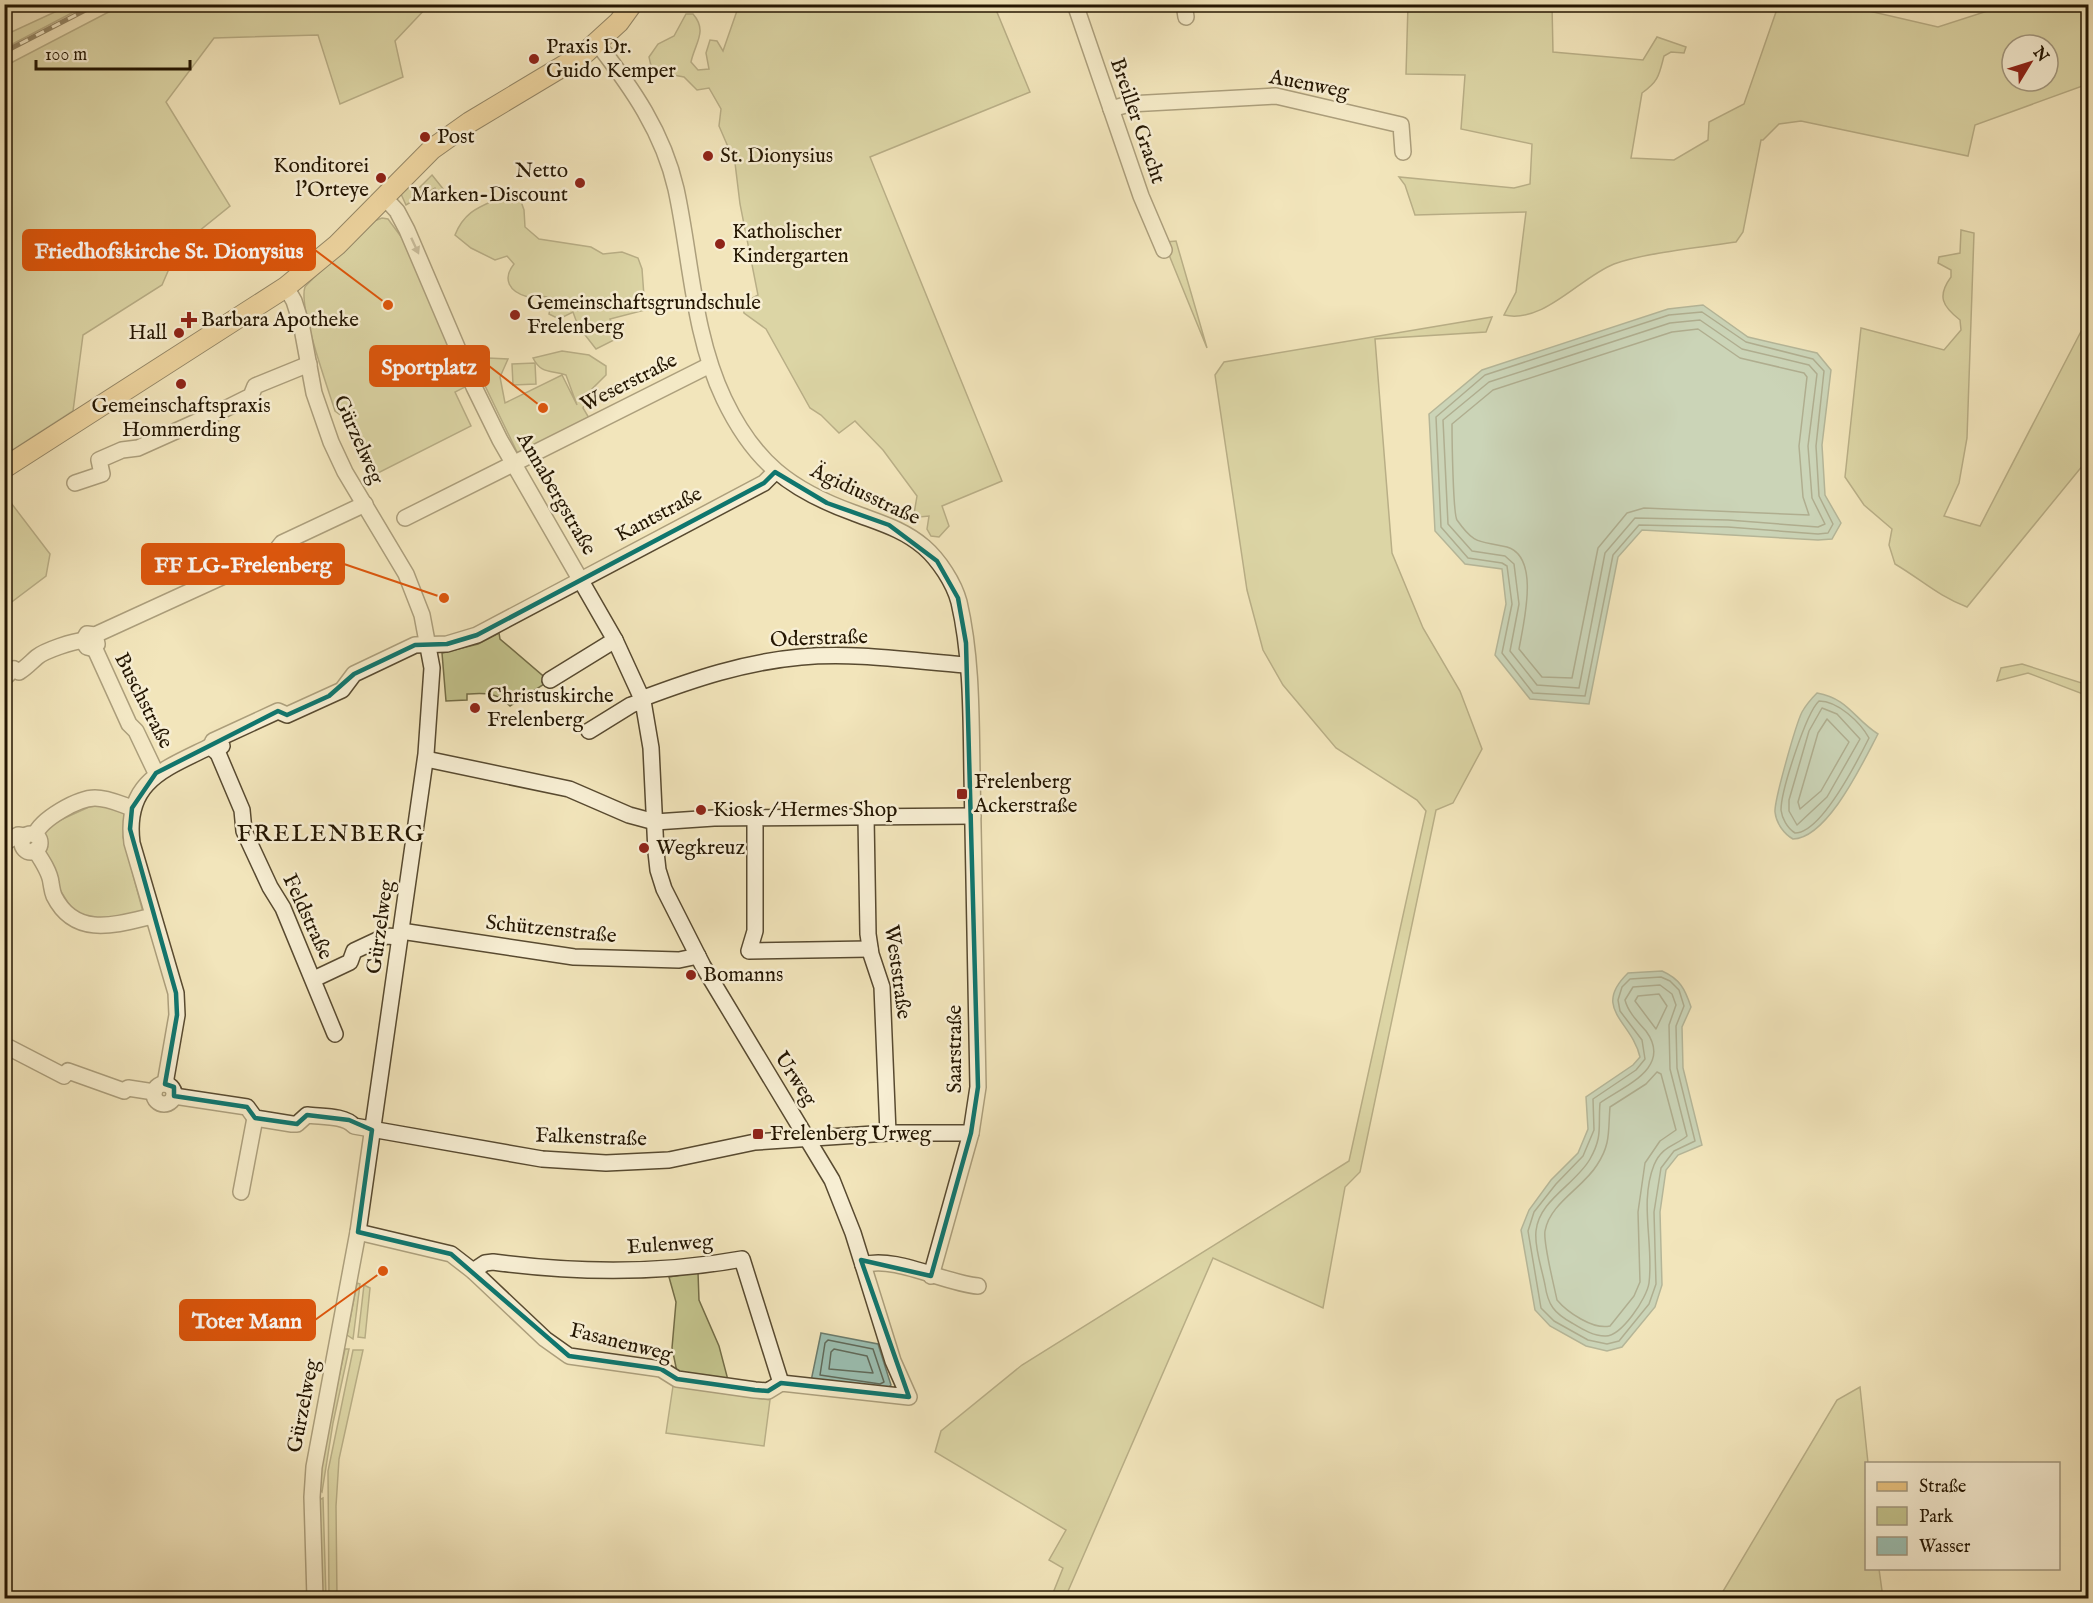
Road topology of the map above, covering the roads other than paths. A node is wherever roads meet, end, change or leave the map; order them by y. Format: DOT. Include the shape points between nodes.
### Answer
graph roads {
  1 [pos="633,4"];
  2 [pos="1075,4"];
  3 [pos="597,43"];
  4 [pos="1111,110"];
  5 [pos="1403,152"];
  6 [pos="384,197"];
  7 [pos="1164,250"];
  8 [pos="286,287"];
  9 [pos="309,364"];
  10 [pos="710,365"];
  11 [pos="514,464"];
  12 [pos="4,468"];
  13 [pos="775,472"];
  14 [pos="75,483"];
  15 [pos="365,504"];
  16 [pos="405,518"];
  17 [pos="581,580"];
  18 [pos="615,640"];
  19 [pos="91,641"];
  20 [pos="429,646"];
  21 [pos="967,665"];
  22 [pos="4,678"];
  23 [pos="550,680"];
  24 [pos="642,700"];
  25 [pos="589,731"];
  26 [pos="216,744"];
  27 [pos="426,759"];
  28 [pos="156,773"];
  29 [pos="132,808"];
  30 [pos="973,816"];
  31 [pos="866,817"];
  32 [pos="755,818"];
  33 [pos="655,822"];
  34 [pos="32,840"];
  35 [pos="4,843"];
  36 [pos="152,916"];
  37 [pos="401,934"];
  38 [pos="870,949"];
  39 [pos="698,956"];
  40 [pos="314,979"];
  41 [pos="335,1034"];
  42 [pos="4,1045"];
  43 [pos="165,1091"];
  44 [pos="255,1118"];
  45 [pos="372,1130"];
  46 [pos="971,1133"];
  47 [pos="888,1134"];
  48 [pos="808,1138"];
  49 [pos="241,1192"];
  50 [pos="358,1232"];
  51 [pos="863,1265"];
  52 [pos="473,1271"];
  53 [pos="932,1276"];
  54 [pos="978,1286"];
  55 [pos="781,1383"];
  56 [pos="909,1397"];
  57 [pos="315,1599"];
  1 -- 3 [label="main road"];
  2 -- 4 [label="street, Breiller Gracht"];
  3 -- 6 [label="main road" via="432,149"];
  3 -- 10 [label="street, Ägidiusstraße" via="642,102 666,158 676,187"];
  4 -- 5 [label="street, Auenweg" via="1129,104 1276,96 1401,125"];
  4 -- 7 [label="street, Breiller Gracht"];
  6 -- 8 [label="main road" via="337,245"];
  6 -- 11 [label="street, Annabergstraße, one-way" via="407,231 474,387"];
  8 -- 9 [label="street, Gürzelweg" via="301,323"];
  8 -- 12 [label="main road"];
  9 -- 14 [label="street" via="255,386 251,396 210,416 138,448 99,460 102,474"];
  9 -- 15 [label="street, Gürzelweg" via="314,393 331,442"];
  10 -- 11 [label="street, Weserstraße"];
  10 -- 13 [label="street, Ägidiusstraße" via="737,423"];
  11 -- 16 [label="street, Weserstraße"];
  11 -- 17 [label="street, Annabergstraße"];
  13 -- 17 [label="street, Kantstraße" via="764,483"];
  13 -- 21 [label="street, Ägidiusstraße" via="807,493 890,525 926,548 958,598"];
  15 -- 19 [label="street" via="282,543 274,553"];
  15 -- 20 [label="street, Gürzelweg" via="406,574"];
  17 -- 18 [label="street, Annabergstraße"];
  17 -- 20 [label="street, Kantstraße" via="477,635"];
  18 -- 23 [label="street"];
  18 -- 24 [label="street, Annabergstraße"];
  19 -- 22 [label="street" via="76,640 37,656 33,664 19,672 14,669"];
  19 -- 28 [label="street, Buschstraße"];
  20 -- 26 [label="street, Kantstraße" via="415,645 354,674 342,690 288,715 278,711"];
  20 -- 27 [label="street, Gürzelweg" via="432,668"];
  21 -- 24 [label="street, Oderstraße" via="803,657 724,670"];
  21 -- 30 [label="street, Ägidiusstraße"];
  24 -- 25 [label="street, Oderstraße"];
  24 -- 33 [label="street, Annabergstraße" via="651,748"];
  26 -- 28 [label="street"];
  26 -- 40 [label="street, Feldstraße" via="242,810 244,831"];
  27 -- 33 [label="street" via="569,789"];
  27 -- 37 [label="street, Gürzelweg"];
  28 -- 29 [label="street"];
  29 -- 34 [label="street" via="105,799 88,799 44,820"];
  29 -- 36 [label="street" via="132,843"];
  30 -- 31 [label="street"];
  30 -- 46 [label="street, Saarstraße" via="978,1087"];
  31 -- 32 [label="street"];
  31 -- 38 [label="street, Weststraße"];
  32 -- 33 [label="street"];
  32 -- 38 [label="street" via="755,931 749,951"];
  33 -- 39 [label="street, Urweg" via="657,870"];
  34 -- 35 [label="street" via="18,835"];
  34 -- 36 [label="street" via="55,897 73,919 107,927"];
  36 -- 43 [label="street" via="176,993 177,1015"];
  37 -- 39 [label="street, Schützenstraße" via="574,957 679,960"];
  37 -- 40 [label="street" via="386,936 354,951 350,962"];
  37 -- 45 [label="street, Gürzelweg"];
  38 -- 47 [label="street, Weststraße" via="882,987"];
  39 -- 48 [label="street, Urweg"];
  40 -- 41 [label="street, Feldstraße"];
  42 -- 43 [label="street" via="63,1076 68,1071 124,1091"];
  43 -- 44 [label="street" via="248,1107"];
  44 -- 45 [label="street, Falkenstraße" via="297,1124 307,1115 349,1120 354,1126"];
  44 -- 49 [label="street"];
  45 -- 48 [label="street, Falkenstraße" via="544,1159 606,1164 669,1160 730,1145"];
  45 -- 50 [label="street, Gürzelweg"];
  46 -- 47 [label="street, Falkenstraße"];
  46 -- 53 [label="street, Saarstraße"];
  47 -- 48 [label="street, Falkenstraße"];
  48 -- 51 [label="street, Urweg" via="838,1193"];
  50 -- 52 [label="street, Fasanenweg" via="451,1254"];
  50 -- 57 [label="street, Gürzelweg" via="314,1467"];
  51 -- 53 [label="street" via="872,1262"];
  51 -- 56 [label="street, Urweg" via="893,1361"];
  52 -- 55 [label="street, Fasanenweg" via="569,1356 661,1369 678,1378 755,1390 768,1391"];
  52 -- 55 [label="street, Eulenweg" via="493,1262 574,1270 677,1270 742,1259"];
  53 -- 54 [label="street"];
  55 -- 56 [label="street, Fasanenweg"];
}
